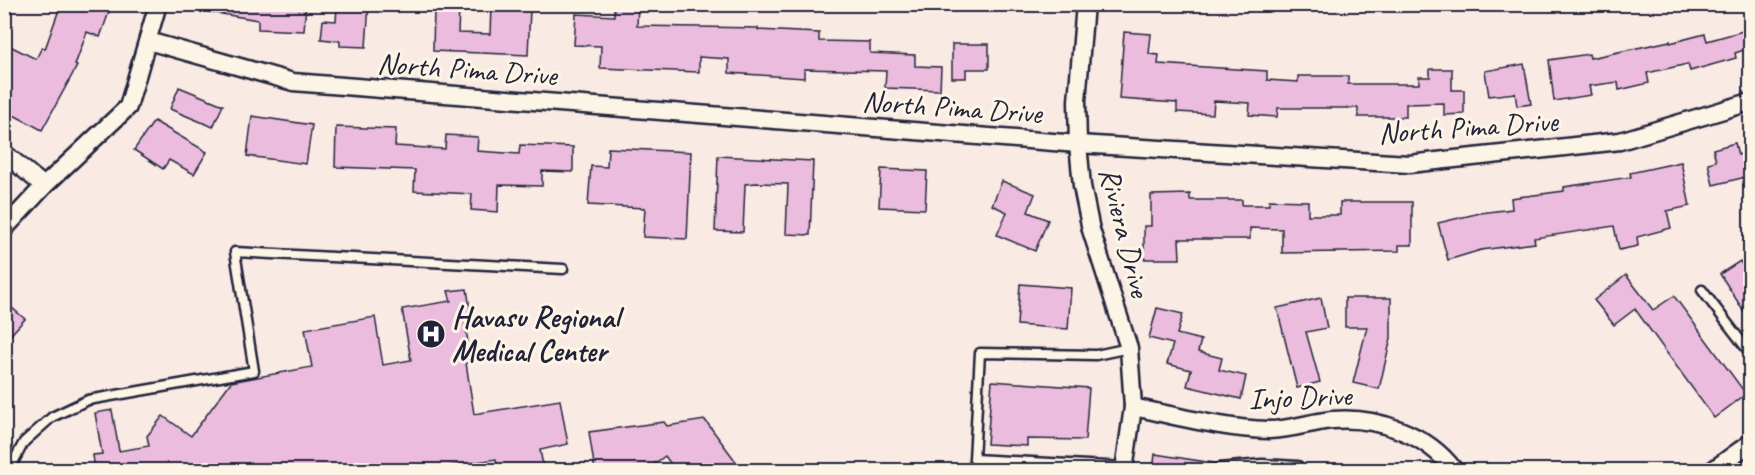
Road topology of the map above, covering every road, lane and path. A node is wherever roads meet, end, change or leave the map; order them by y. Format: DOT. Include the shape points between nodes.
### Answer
graph roads {
  1 [pos="158,4"];
  2 [pos="1085,4"];
  3 [pos="148,41"];
  4 [pos="1750,102"];
  5 [pos="1078,144"];
  6 [pos="4,153"];
  7 [pos="44,186"];
  8 [pos="4,229"];
  9 [pos="563,269"];
  10 [pos="1702,290"];
  11 [pos="1129,348"];
  12 [pos="1750,353"];
  13 [pos="1133,407"];
  14 [pos="1750,443"];
  15 [pos="1298,466"];
  16 [pos="1219,468"];
  17 [pos="1125,469"];
  18 [pos="9,471"];
  19 [pos="1454,471"];
  20 [pos="1713,471"];
  1 -- 3 [label="street"];
  2 -- 5 [label="street, Riviera Drive" via="1077,101"];
  3 -- 5 [label="street, North Pima Drive" via="293,82"];
  3 -- 7 [label="street" via="128,107"];
  4 -- 5 [label="street, North Pima Drive" via="1620,141 1409,164"];
  5 -- 11 [label="street, Riviera Drive" via="1091,230"];
  6 -- 7 [label="street"];
  7 -- 8 [label="street"];
  9 -- 18 [label="lane" via="235,252 254,371 88,400 52,417 24,442"];
  10 -- 12 [label="lane"];
  11 -- 13 [label="street, Riviera Drive"];
  11 -- 17 [label="lane" via="1096,355 980,353 974,459"];
  13 -- 17 [label="street, Riviera Drive"];
  13 -- 19 [label="street, Injo Drive" via="1270,430 1334,420 1362,420 1391,426 1420,440"];
  14 -- 20 [label="street"];
  15 -- 16 [label="lane"];
}
